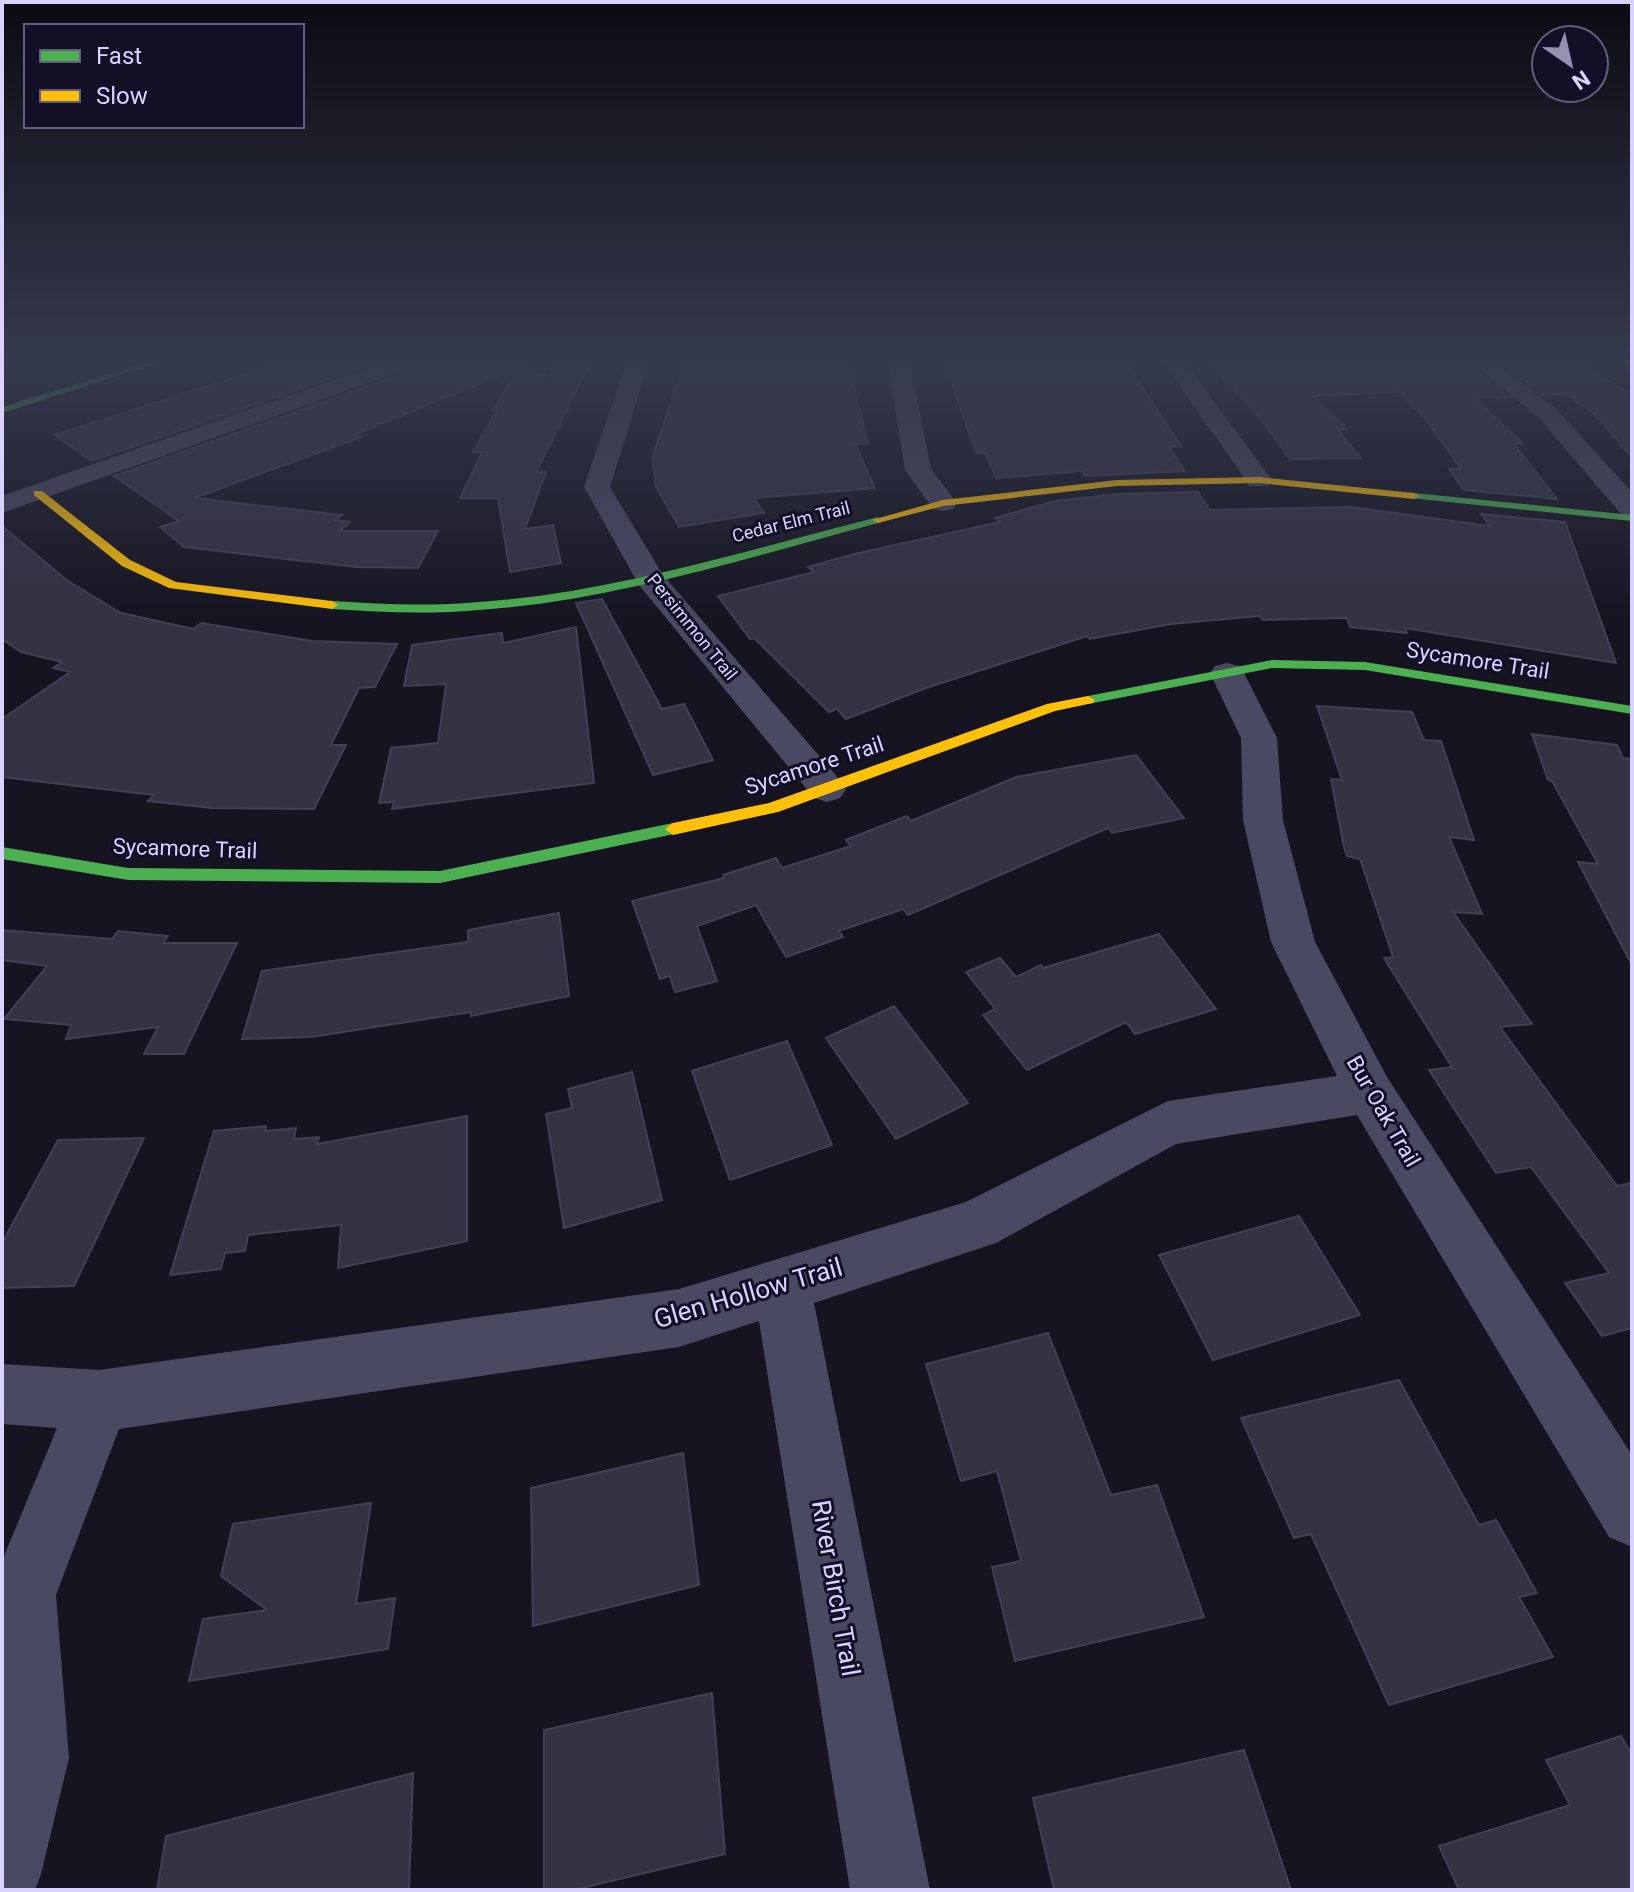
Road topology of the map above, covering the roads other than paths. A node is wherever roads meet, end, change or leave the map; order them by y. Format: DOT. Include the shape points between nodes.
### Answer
graph roads {
  1 [pos="169,446"];
  2 [pos="610,446"];
  3 [pos="914,446"];
  4 [pos="1235,446"];
  5 [pos="1576,446"];
  6 [pos="1259,480"];
  7 [pos="38,493"];
  8 [pos="943,503"];
  9 [pos="2,505"];
  10 [pos="1632,509"];
  11 [pos="1632,518"];
  12 [pos="650,579"];
  13 [pos="1227,673"];
  14 [pos="1632,710"];
  15 [pos="827,789"];
  16 [pos="2,853"];
  17 [pos="1370,1092"];
  18 [pos="782,1285"];
  19 [pos="2,1394"];
  20 [pos="99,1401"];
  21 [pos="1632,1514"];
  22 [pos="2,1874"];
  23 [pos="890,1890"];
  1 -- 7 [label="street"];
  2 -- 12 [label="street, Persimmon Trail" via="597,487"];
  3 -- 8 [label="street" via="918,470"];
  4 -- 6 [label="street"];
  5 -- 10 [label="street"];
  6 -- 8 [label="street, Cedar Elm Trail" via="1117,483"];
  6 -- 11 [label="street, Cedar Elm Trail"];
  7 -- 9 [label="street"];
  7 -- 12 [label="street, Cedar Elm Trail" via="126,563 173,585 357,608 461,610"];
  8 -- 12 [label="street, Cedar Elm Trail"];
  12 -- 15 [label="street, Persimmon Trail"];
  13 -- 14 [label="street, Sycamore Trail" via="1272,664 1365,666"];
  13 -- 15 [label="street, Sycamore Trail" via="1052,707"];
  13 -- 17 [label="street, Bur Oak Trail" via="1259,738 1263,820 1293,942"];
  15 -- 16 [label="street, Sycamore Trail" via="772,808 440,877 128,874"];
  17 -- 18 [label="street, Glen Hollow Trail" via="1168,1123 977,1225"];
  17 -- 21 [label="street, Bur Oak Trail"];
  18 -- 20 [label="street, Glen Hollow Trail" via="679,1318"];
  18 -- 23 [label="street, River Birch Trail"];
  19 -- 20 [label="street, Glen Hollow Trail"];
  20 -- 22 [label="street" via="22,1595 32,1758"];
}
